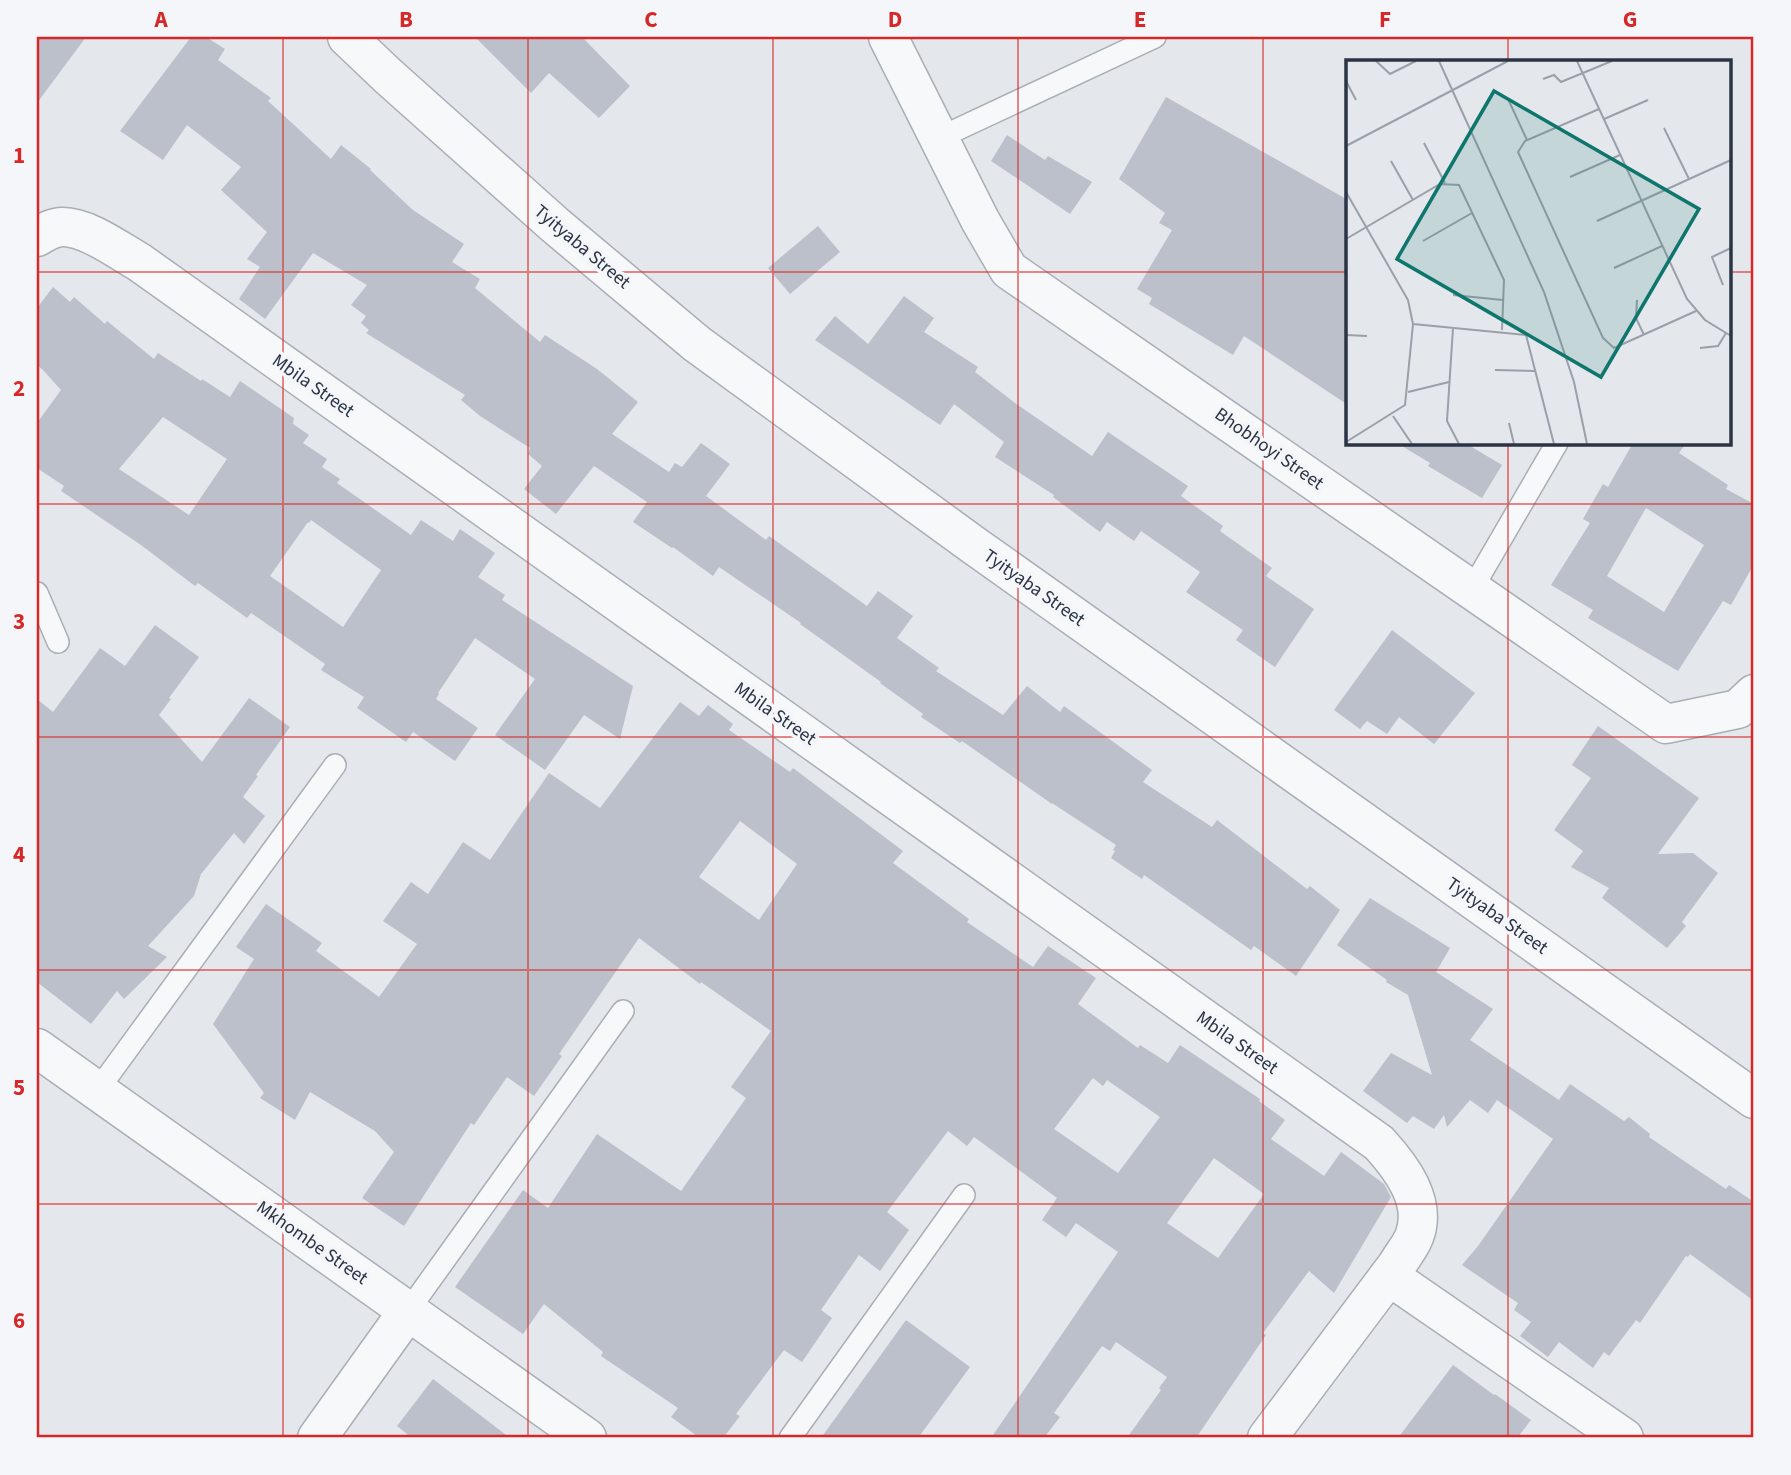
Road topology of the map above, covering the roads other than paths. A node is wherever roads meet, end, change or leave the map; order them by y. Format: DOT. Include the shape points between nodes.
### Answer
graph roads {
  1 [pos="347,37"];
  2 [pos="888,37"];
  3 [pos="1155,37"];
  4 [pos="939,138"];
  5 [pos="37,237"];
  6 [pos="1556,444"];
  7 [pos="1472,589"];
  8 [pos="37,593"];
  9 [pos="58,642"];
  10 [pos="1754,694"];
  11 [pos="335,765"];
  12 [pos="623,1011"];
  13 [pos="37,1048"];
  14 [pos="97,1091"];
  15 [pos="1754,1099"];
  16 [pos="964,1195"];
  17 [pos="1389,1276"];
  18 [pos="408,1311"];
  19 [pos="317,1438"];
  20 [pos="587,1438"];
  21 [pos="790,1438"];
  22 [pos="1267,1438"];
  23 [pos="1624,1438"];
  1 -- 15 [label="street, Tyityaba Street" via="555,225 697,344"];
  2 -- 4 [label="street, Bhobhoyi Street"];
  3 -- 4 [label="lane"];
  4 -- 7 [label="street, Bhobhoyi Street" via="1009,270"];
  5 -- 17 [label="street, Mbila Street" via="64,227 88,233 139,262 1380,1143 1400,1166 1418,1215 1414,1236"];
  6 -- 7 [label="lane"];
  7 -- 10 [label="street, Bhobhoyi Street" via="1666,724 1738,709"];
  8 -- 9 [label="lane"];
  11 -- 14 [label="lane"];
  12 -- 18 [label="lane"];
  13 -- 14 [label="street, Mkhombe Street"];
  14 -- 18 [label="street, Mkhombe Street"];
  16 -- 21 [label="lane"];
  17 -- 22 [label="street, Mbila Street"];
  17 -- 23 [label="street"];
  18 -- 19 [label="street"];
  18 -- 20 [label="street, Mkhombe Street"];
}
